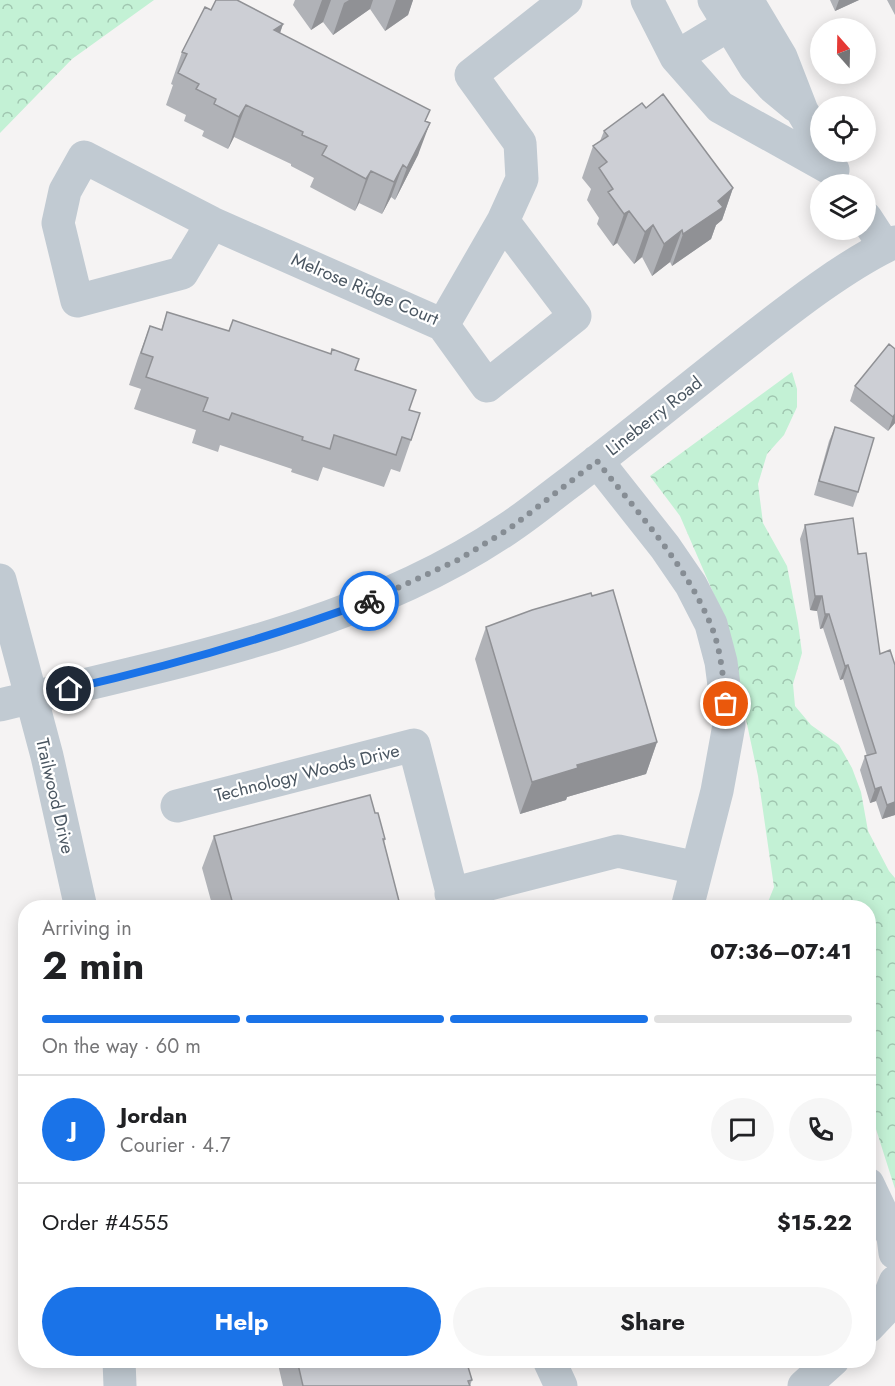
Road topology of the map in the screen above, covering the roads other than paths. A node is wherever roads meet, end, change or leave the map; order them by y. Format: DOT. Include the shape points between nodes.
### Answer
graph roads {
  1 [pos="566,0"];
  2 [pos="648,0"];
  3 [pos="736,9"];
  4 [pos="676,57"];
  5 [pos="810,126"];
  6 [pos="810,152"];
  7 [pos="503,221"];
  8 [pos="212,223"];
  9 [pos="876,229"];
  10 [pos="890,244"];
  11 [pos="443,325"];
  12 [pos="597,461"];
  13 [pos="0,580"];
  14 [pos="31,697"];
  15 [pos="0,705"];
  16 [pos="177,806"];
  17 [pos="698,868"];
  18 [pos="79,900"];
  19 [pos="454,900"];
  20 [pos="457,900"];
  21 [pos="689,900"];
  22 [pos="876,1202"];
  23 [pos="895,1253"];
  24 [pos="895,1282"];
  25 [pos="876,1318"];
  26 [pos="119,1368"];
  27 [pos="553,1368"];
  28 [pos="824,1368"];
  29 [pos="120,1386"];
  30 [pos="561,1386"];
  31 [pos="804,1386"];
  1 -- 7 [label="street, Melrose Ridge Court" via="471,75 520,143 522,179"];
  2 -- 4 [label="street"];
  3 -- 4 [label="street"];
  3 -- 5 [label="street" via="781,57"];
  4 -- 6 [label="street" via="720,107"];
  7 -- 11 [label="street, Melrose Ridge Court"];
  7 -- 11 [label="street" via="575,316 488,386"];
  8 -- 8 [label="street, Melrose Ridge Court" via="84,157 65,191 58,223 77,301 182,273"];
  8 -- 11 [label="street, Melrose Ridge Court"];
  9 -- 10 [label="street"];
  10 -- 12 [label="street, Lineberry Road" via="785,313"];
  12 -- 14 [label="street, Lineberry Road" via="509,529 458,560 369,601 236,646"];
  12 -- 17 [label="street" via="691,585 711,624 721,662 729,724"];
  13 -- 14 [label="street, Trailwood Drive"];
  14 -- 15 [label="street, Lineberry Road"];
  14 -- 18 [label="street, Trailwood Drive"];
  16 -- 19 [label="street, Technology Woods Drive" via="414,745"];
  17 -- 20 [label="street" via="618,851"];
  17 -- 21 [label="street"];
  22 -- 23 [label="street"];
  24 -- 25 [label="street" via="884,1310"];
  26 -- 29 [label="street"];
  27 -- 30 [label="street"];
  28 -- 31 [label="street"];
}
